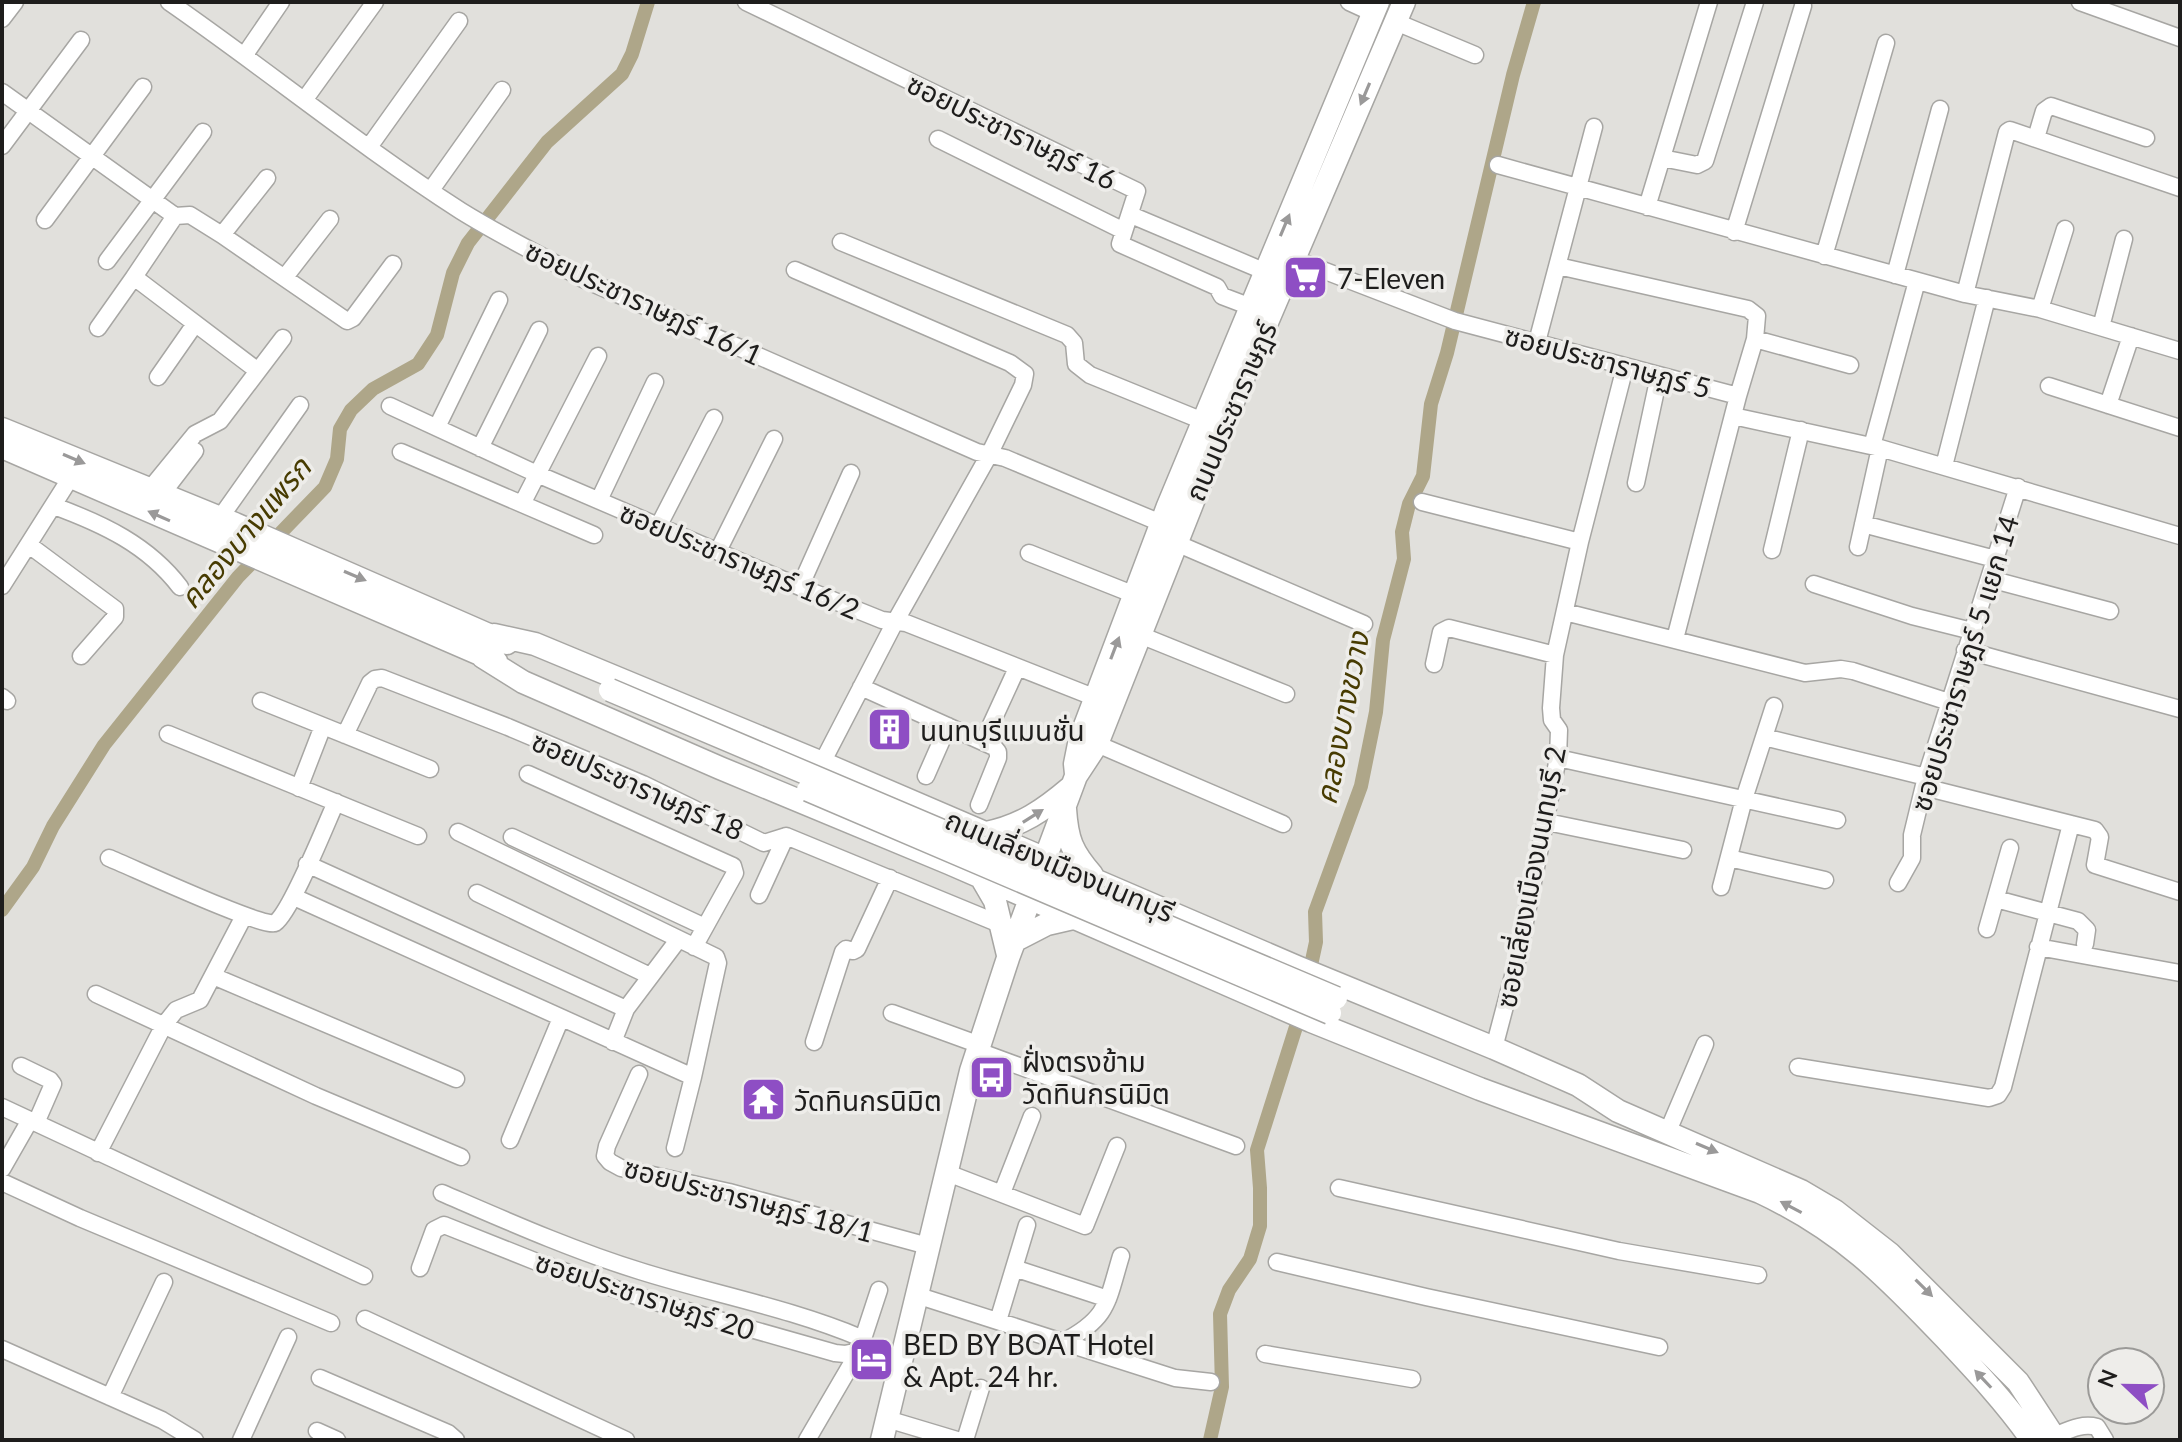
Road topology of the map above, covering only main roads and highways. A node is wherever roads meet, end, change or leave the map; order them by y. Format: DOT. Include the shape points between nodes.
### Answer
graph roads {
  1 [pos="1375,7"];
  2 [pos="1400,12"];
  3 [pos="2,429"];
  4 [pos="2,447"];
  5 [pos="494,635"];
  6 [pos="483,657"];
  7 [pos="607,697"];
  8 [pos="1075,780"];
  9 [pos="1065,808"];
  10 [pos="962,823"];
  11 [pos="986,833"];
  12 [pos="1046,858"];
  13 [pos="949,863"];
  14 [pos="981,877"];
  15 [pos="1105,883"];
  16 [pos="1029,900"];
  17 [pos="1073,918"];
  18 [pos="1101,929"];
  19 [pos="1008,941"];
  20 [pos="1327,1003"];
  21 [pos="1618,1111"];
  22 [pos="884,1429"];
  23 [pos="2047,1439"];
  8 -- 1 [label="main road, ถนนประชาราษฎร์, one-way" via="1077,752 1161,523"];
  2 -- 8 [label="main road, ถนนประชาราษฎร์, one-way" via="1226,418 1097,744"];
  3 -- 5 [label="main road, ถนนเลี่ยงเมืองนนทบุรี, one-way"];
  6 -- 4 [label="main road, ถนนเลี่ยงเมืองนนทบุรี, one-way"];
  5 -- 7 [label="main road, ถนนเลี่ยงเมืองนนทบุรี"];
  5 -- 10 [label="main road, ถนนเลี่ยงเมืองนนทบุรี" via="535,644"];
  6 -- 7 [label="main road, ถนนเลี่ยงเมืองนนทบุรี"];
  6 -- 13 [label="main road, ถนนเลี่ยงเมืองนนทบุรี" via="537,688"];
  7 -- 20 [label="main road, ถนนเลี่ยงเมืองนนทบุรี, bridge"];
  8 -- 9 [label="main road, ถนนประชาราษฎร์"];
  11 -- 8 [label="main road, one-way" via="1026,821"];
  9 -- 12 [label="main road, ถนนประชาราษฎร์"];
  9 -- 15 [label="main road" via="1073,850"];
  10 -- 11 [label="main road, ถนนเลี่ยงเมืองนนทบุรี"];
  10 -- 13 [label="main road" via="972,833 973,847 963,861"];
  11 -- 12 [label="main road, ถนนเลี่ยงเมืองนนทบุรี"];
  12 -- 15 [label="main road, ถนนเลี่ยงเมืองนนทบุรี"];
  12 -- 16 [label="main road, ถนนประชาราษฎร์"];
  13 -- 14 [label="main road, ถนนเลี่ยงเมืองนนทบุรี"];
  14 -- 16 [label="main road, ถนนเลี่ยงเมืองนนทบุรี"];
  14 -- 19 [label="main road"];
  15 -- 18 [label="main road" via="1090,899 1089,915"];
  15 -- 20 [label="main road, ถนนเลี่ยงเมืองนนทบุรี" via="1297,967"];
  16 -- 17 [label="main road, ถนนเลี่ยงเมืองนนทบุรี"];
  16 -- 19 [label="main road, ถนนประชาราษฎร์"];
  17 -- 18 [label="main road, ถนนเลี่ยงเมืองนนทบุรี"];
  17 -- 19 [label="main road"];
  18 -- 20 [label="main road, ถนนเลี่ยงเมืองนนทบุรี" via="1286,1011"];
  19 -- 22 [label="main road, ถนนประชาราษฎร์" via="945,1172"];
  20 -- 21 [label="main road, ถนนเลี่ยงเมืองนนทบุรี"];
  20 -- 21 [label="main road, ถนนเลี่ยงเมืองนนทบุรี" via="1494,1048 1578,1085"];
  23 -- 20 [label="main road, ถนนเลี่ยงเมืองนนทบุรี, one-way" via="2007,1405 1884,1274 1794,1208 1584,1127"];
  21 -- 23 [label="main road, ถนนเลี่ยงเมืองนนทบุรี, one-way" via="1801,1191 1857,1228 1890,1254 2018,1382"];
}
